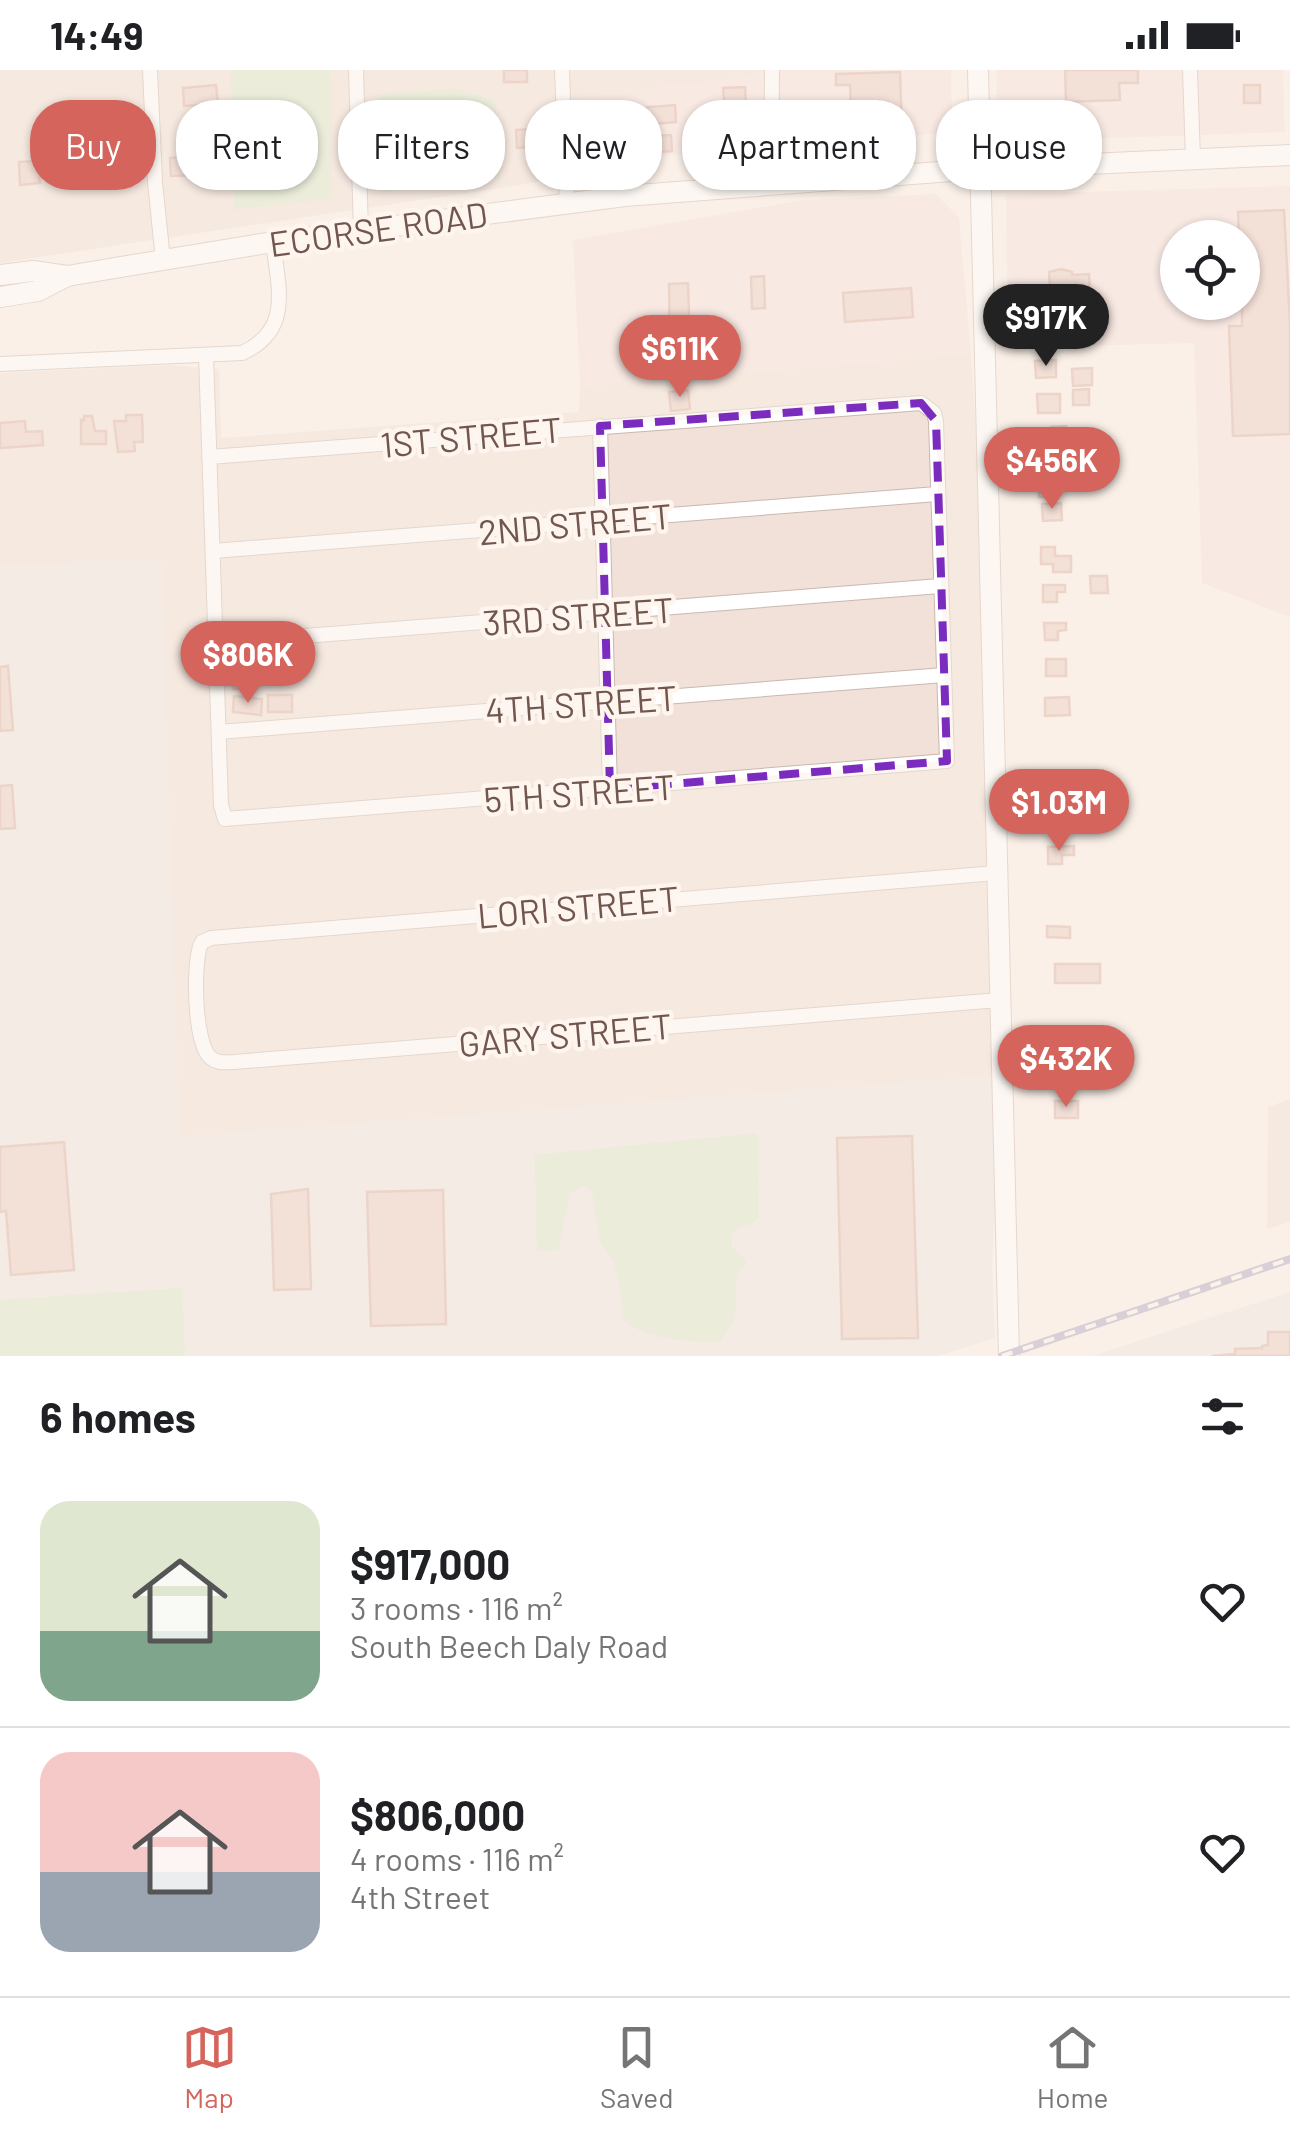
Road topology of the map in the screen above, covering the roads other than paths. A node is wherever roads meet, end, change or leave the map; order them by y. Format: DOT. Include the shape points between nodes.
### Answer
graph roads {
  1 [pos="150,70"];
  2 [pos="356,70"];
  3 [pos="562,70"];
  4 [pos="772,70"];
  5 [pos="978,70"];
  6 [pos="1190,70"];
  7 [pos="772,100"];
  8 [pos="978,100"];
  9 [pos="1290,155"];
  10 [pos="1193,159"];
  11 [pos="1102,163"];
  12 [pos="710,190"];
  13 [pos="979,190"];
  14 [pos="567,204"];
  15 [pos="361,230"];
  16 [pos="273,242"];
  17 [pos="163,260"];
  18 [pos="0,275"];
  19 [pos="67,276"];
  20 [pos="0,297"];
  21 [pos="206,355"];
  22 [pos="0,364"];
  23 [pos="600,426"];
  24 [pos="209,457"];
  25 [pos="936,494"];
  26 [pos="602,521"];
  27 [pos="212,551"];
  28 [pos="940,586"];
  29 [pos="605,613"];
  30 [pos="216,643"];
  31 [pos="944,676"];
  32 [pos="608,701"];
  33 [pos="219,732"];
  34 [pos="610,789"];
  35 [pos="996,873"];
  36 [pos="197,982"];
  37 [pos="999,1000"];
  38 [pos="1009,1356"];
  1 -- 17 [label="street"];
  2 -- 15 [label="street"];
  3 -- 14 [label="street"];
  4 -- 7 [label="street"];
  5 -- 8 [label="main road"];
  6 -- 10 [label="street"];
  9 -- 10 [label="main road, ECORSE ROAD"];
  10 -- 11 [label="main road, ECORSE ROAD"];
  12 -- 14 [label="main road, ECORSE ROAD"];
  13 -- 35 [label="main road"];
  14 -- 15 [label="main road, ECORSE ROAD"];
  15 -- 16 [label="main road, ECORSE ROAD"];
  16 -- 17 [label="main road, ECORSE ROAD"];
  16 -- 21 [label="street" via="279,297 273,328 242,353"];
  17 -- 19 [label="main road, ECORSE ROAD"];
  18 -- 19 [label="main road, ECORSE ROAD"];
  19 -- 20 [label="main road, ECORSE ROAD" via="38,292"];
  21 -- 22 [label="street"];
  21 -- 24 [label="street"];
  23 -- 24 [label="street, 1ST STREET"];
  23 -- 25 [label="street, 1ST STREET" via="921,403 934,413"];
  23 -- 26 [label="street"];
  24 -- 27 [label="street"];
  25 -- 26 [label="street, 2ND STREET"];
  25 -- 28 [label="street"];
  26 -- 27 [label="street, 2ND STREET"];
  26 -- 29 [label="street"];
  27 -- 30 [label="street"];
  28 -- 29 [label="street, 3RD STREET"];
  28 -- 31 [label="street"];
  29 -- 30 [label="street, 3RD STREET"];
  29 -- 32 [label="street"];
  30 -- 33 [label="street"];
  31 -- 32 [label="street, 4TH STREET"];
  31 -- 34 [label="street, 5TH STREET" via="947,760"];
  32 -- 33 [label="street, 4TH STREET"];
  32 -- 34 [label="street"];
  33 -- 34 [label="street, 5TH STREET" via="225,819"];
  35 -- 36 [label="street, LORI STREET" via="211,938 198,946"];
  35 -- 37 [label="main road"];
  36 -- 37 [label="street, GARY STREET" via="202,1042 218,1062"];
  37 -- 38 [label="main road"];
}
